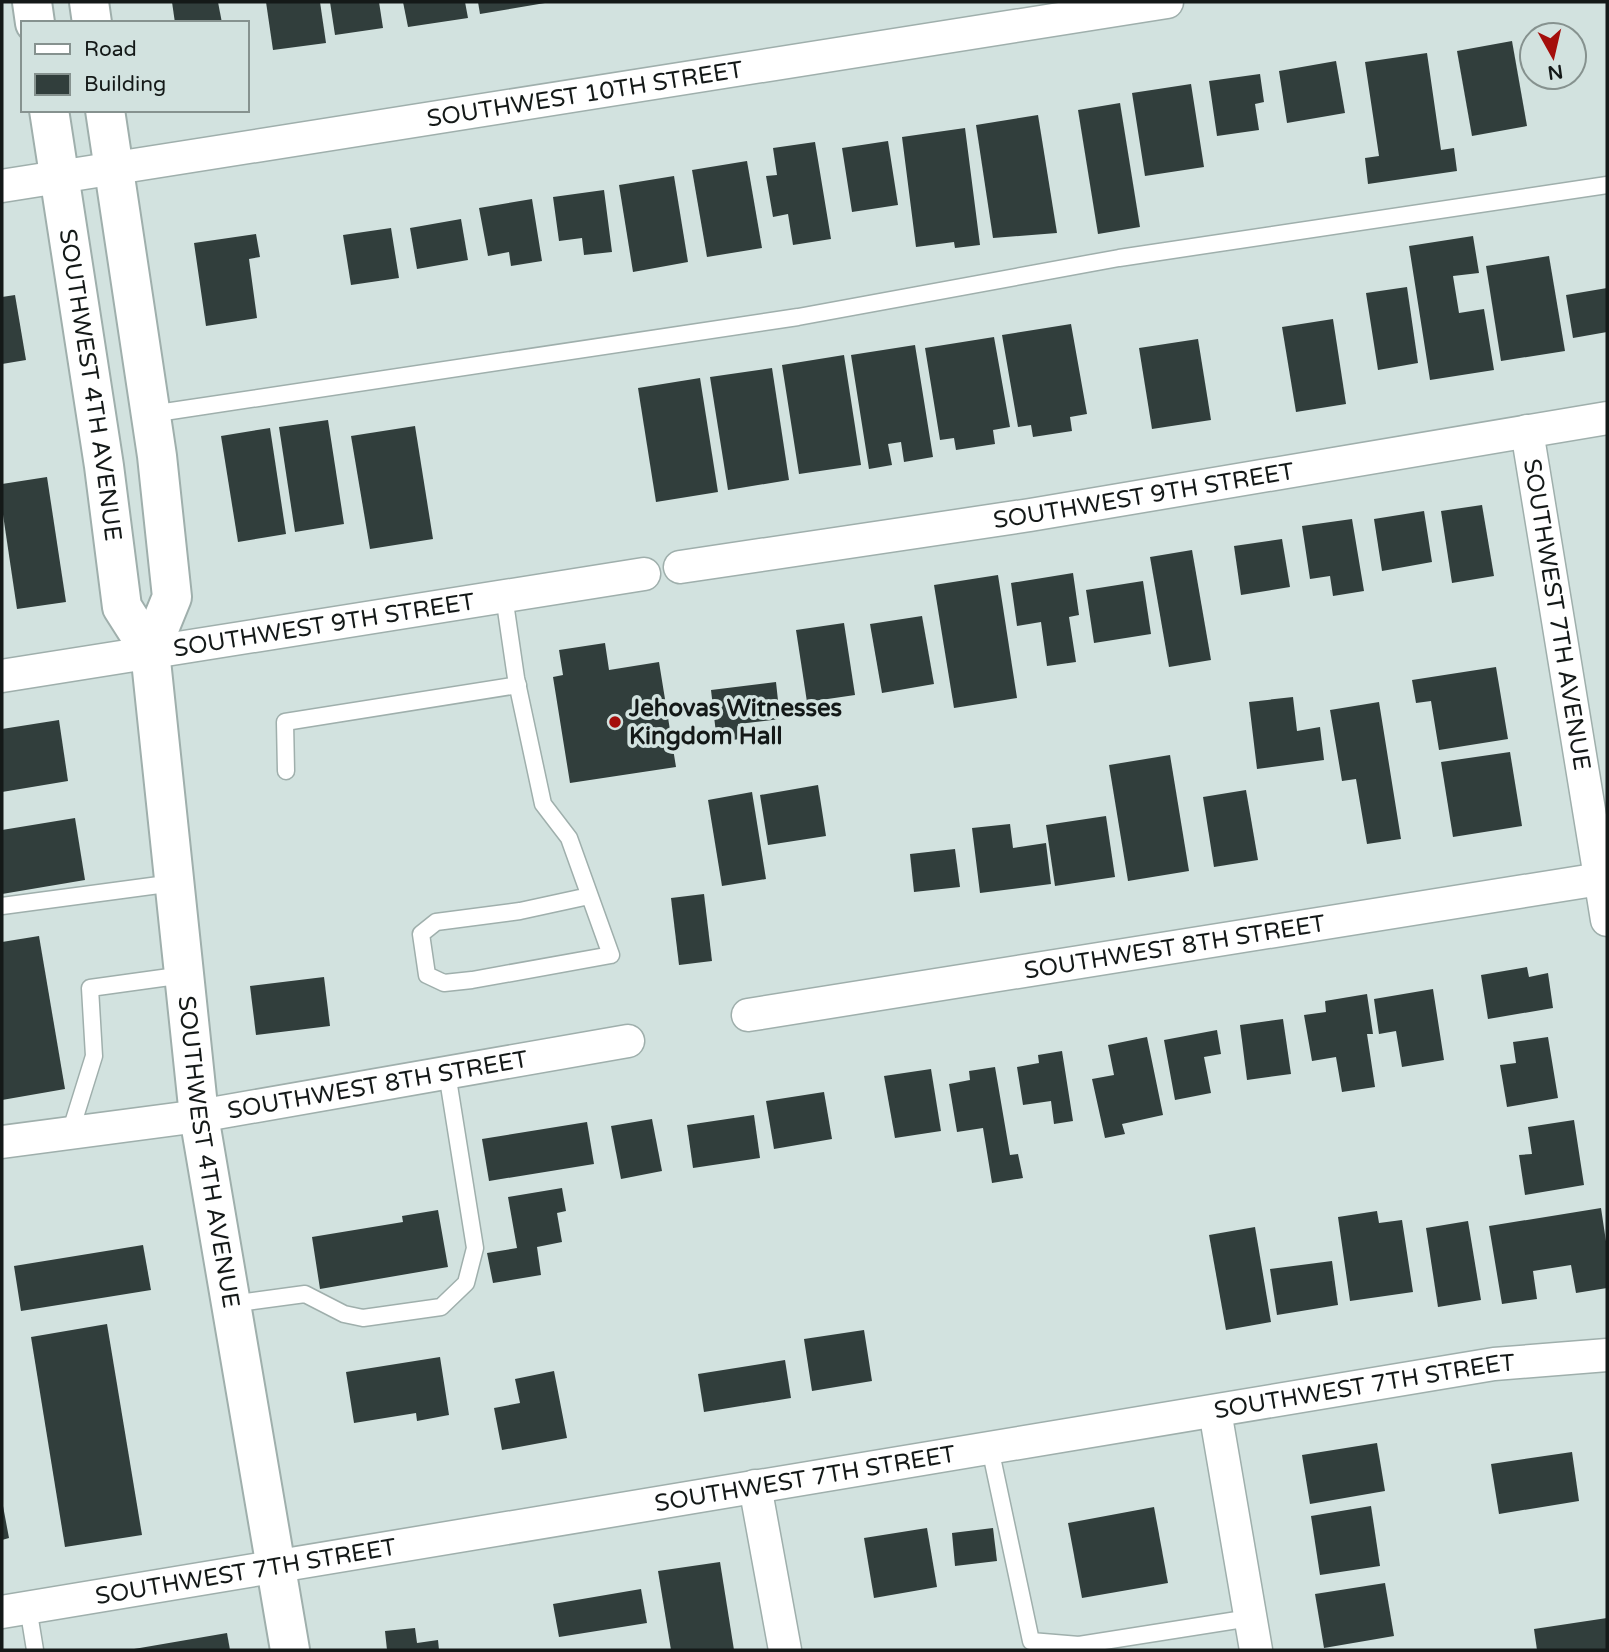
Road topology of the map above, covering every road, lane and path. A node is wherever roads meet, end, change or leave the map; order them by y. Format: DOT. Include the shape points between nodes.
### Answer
graph roads {
  1 [pos="32,2"];
  2 [pos="89,2"];
  3 [pos="1167,2"];
  4 [pos="35,21"];
  5 [pos="92,21"];
  6 [pos="49,112"];
  7 [pos="105,112"];
  8 [pos="114,170"];
  9 [pos="60,178"];
  10 [pos="1607,185"];
  11 [pos="2,186"];
  12 [pos="151,414"];
  13 [pos="1607,418"];
  14 [pos="1527,431"];
  15 [pos="680,567"];
  16 [pos="644,574"];
  17 [pos="504,596"];
  18 [pos="150,651"];
  19 [pos="2,676"];
  20 [pos="518,685"];
  21 [pos="286,771"];
  22 [pos="1600,878"];
  23 [pos="174,883"];
  24 [pos="589,896"];
  25 [pos="2,906"];
  26 [pos="1607,920"];
  27 [pos="184,975"];
  28 [pos="748,1015"];
  29 [pos="628,1041"];
  30 [pos="447,1073"];
  31 [pos="199,1116"];
  32 [pos="70,1133"];
  33 [pos="2,1142"];
  34 [pos="231,1304"];
  35 [pos="1607,1354"];
  36 [pos="1215,1411"];
  37 [pos="990,1448"];
  38 [pos="755,1486"];
  39 [pos="275,1565"];
  40 [pos="15,1610"];
  41 [pos="1250,1618"];
  42 [pos="35,1650"];
  43 [pos="290,1650"];
  44 [pos="785,1650"];
  45 [pos="1256,1650"];
  1 -- 4 [label="main road"];
  2 -- 5 [label="main road"];
  3 -- 8 [label="street, SOUTHWEST 10TH STREET"];
  6 -- 9 [label="main road, SOUTHWEST 4TH AVENUE"];
  7 -- 8 [label="main road, SOUTHWEST 4TH AVENUE"];
  8 -- 9 [label="street, SOUTHWEST 10TH STREET"];
  8 -- 12 [label="main road, SOUTHWEST 4TH AVENUE"];
  9 -- 11 [label="street, SOUTHWEST 10TH STREET"];
  9 -- 18 [label="main road, SOUTHWEST 4TH AVENUE" via="122,607"];
  10 -- 12 [label="lane" via="1119,258 798,317"];
  12 -- 18 [label="main road, SOUTHWEST 4TH AVENUE" via="172,597"];
  13 -- 14 [label="street, SOUTHWEST 9TH STREET"];
  14 -- 15 [label="street, SOUTHWEST 9TH STREET"];
  14 -- 22 [label="street, SOUTHWEST 7TH AVENUE"];
  16 -- 17 [label="street, SOUTHWEST 9TH STREET"];
  17 -- 18 [label="street, SOUTHWEST 9TH STREET"];
  17 -- 20 [label="lane"];
  18 -- 19 [label="street, SOUTHWEST 9TH STREET"];
  18 -- 23 [label="main road, SOUTHWEST 4TH AVENUE"];
  20 -- 21 [label="lane" via="285,722"];
  20 -- 24 [label="lane" via="543,804 569,838"];
  22 -- 26 [label="street, SOUTHWEST 7TH AVENUE"];
  22 -- 28 [label="street, SOUTHWEST 8TH STREET"];
  23 -- 25 [label="lane"];
  23 -- 27 [label="main road, SOUTHWEST 4TH AVENUE"];
  24 -- 24 [label="lane" via="611,956 444,983 427,975 421,934 436,922"];
  27 -- 31 [label="main road, SOUTHWEST 4TH AVENUE"];
  27 -- 32 [label="lane" via="90,988 94,1056"];
  29 -- 30 [label="street, SOUTHWEST 8TH STREET"];
  30 -- 31 [label="street, SOUTHWEST 8TH STREET"];
  30 -- 34 [label="lane" via="475,1248 466,1283 441,1307 363,1318 344,1314 305,1294"];
  31 -- 32 [label="street, SOUTHWEST 8TH STREET"];
  31 -- 34 [label="main road, SOUTHWEST 4TH AVENUE"];
  32 -- 33 [label="street, SOUTHWEST 8TH STREET"];
  34 -- 39 [label="main road, SOUTHWEST 4TH AVENUE"];
  35 -- 36 [label="street, SOUTHWEST 7TH STREET" via="1494,1364"];
  36 -- 37 [label="street, SOUTHWEST 7TH STREET"];
  36 -- 41 [label="street"];
  37 -- 38 [label="street, SOUTHWEST 7TH STREET"];
  37 -- 41 [label="lane" via="1031,1642 1079,1645"];
  38 -- 39 [label="street, SOUTHWEST 7TH STREET"];
  38 -- 44 [label="street"];
  39 -- 40 [label="street, SOUTHWEST 7TH STREET"];
  39 -- 43 [label="main road, SOUTHWEST 4TH AVENUE"];
  40 -- 42 [label="lane"];
  41 -- 45 [label="street"];
}
